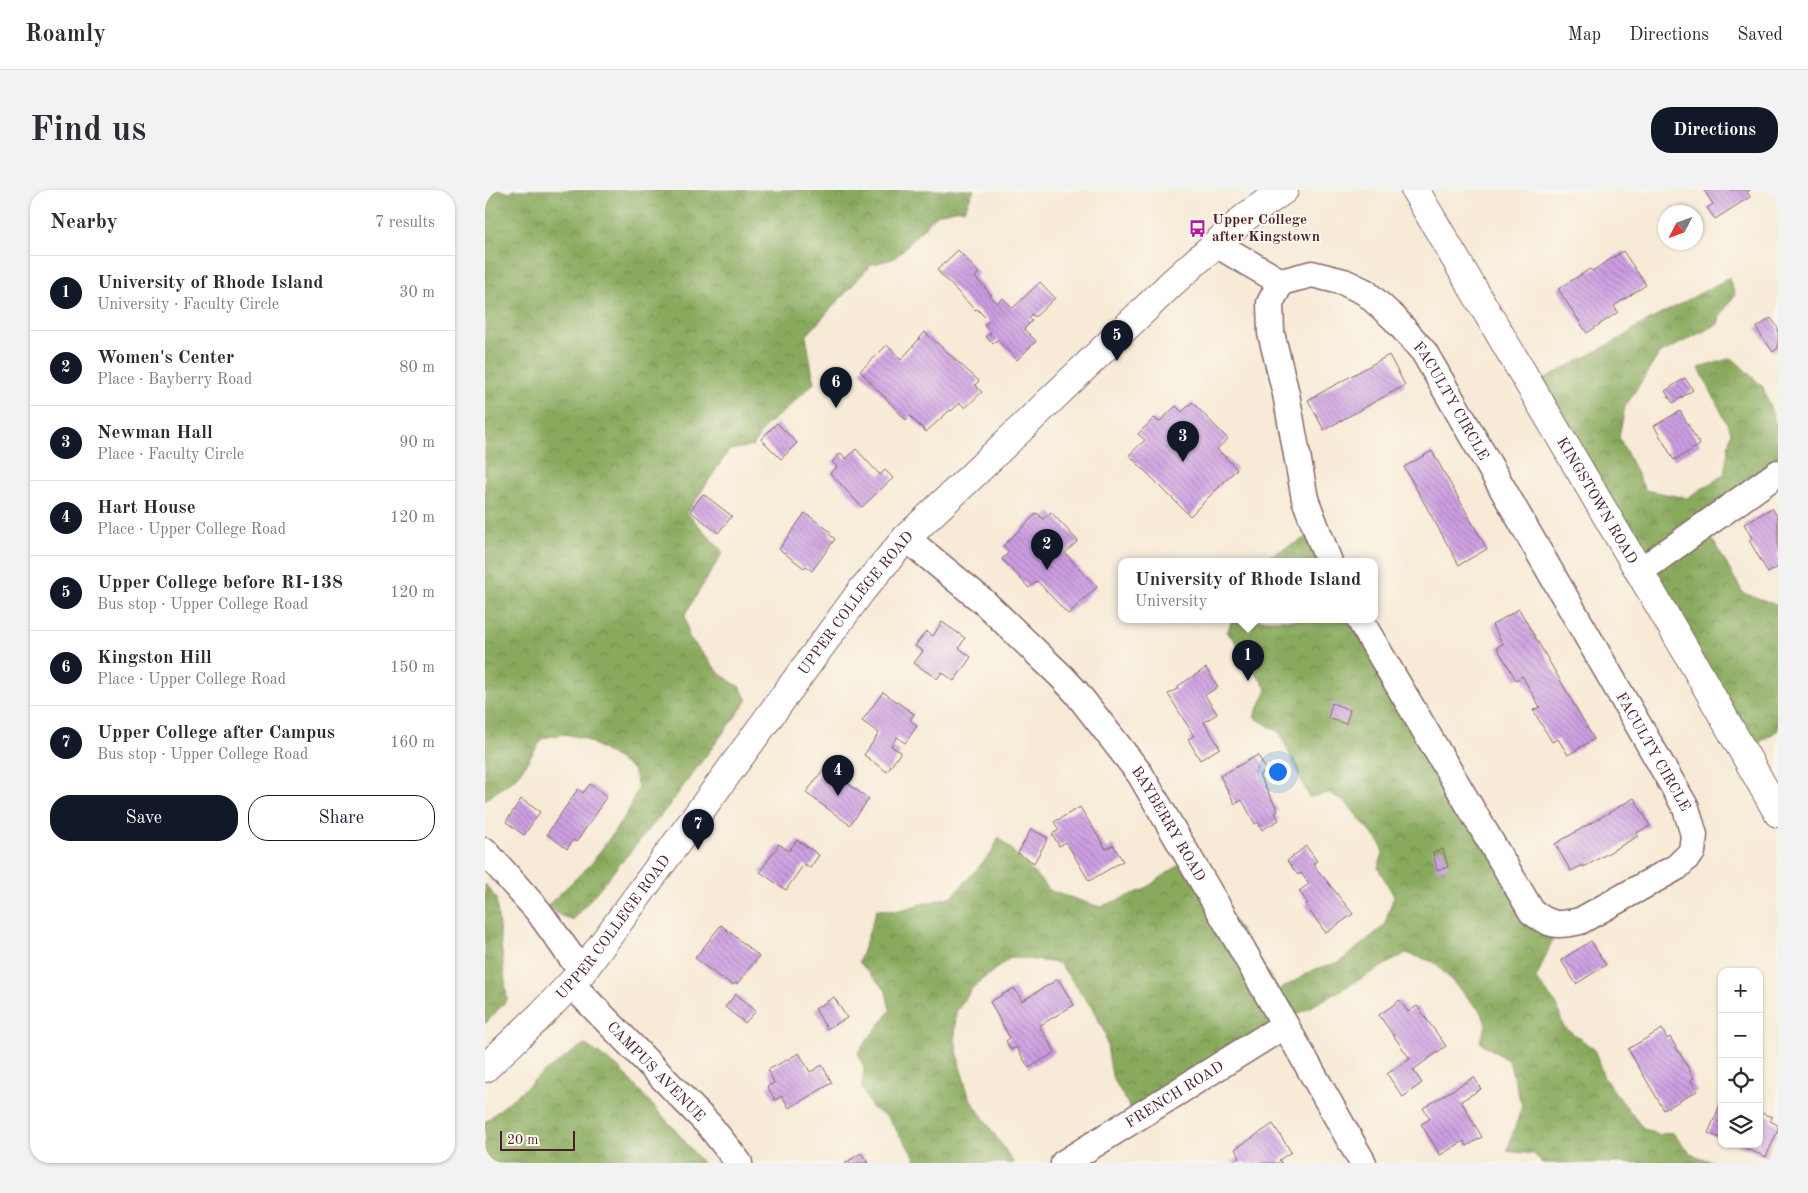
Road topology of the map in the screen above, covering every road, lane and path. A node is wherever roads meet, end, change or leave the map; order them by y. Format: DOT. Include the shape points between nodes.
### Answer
graph roads {
  1 [pos="1284,190"];
  2 [pos="1415,190"];
  3 [pos="1216,244"];
  4 [pos="1281,282"];
  5 [pos="1778,473"];
  6 [pos="906,538"];
  7 [pos="1327,558"];
  8 [pos="1639,572"];
  9 [pos="1362,623"];
  10 [pos="1778,813"];
  11 [pos="485,851"];
  12 [pos="576,978"];
  13 [pos="1285,1025"];
  14 [pos="485,1068"];
  15 [pos="739,1163"];
  16 [pos="1064,1163"];
  17 [pos="1363,1163"];
  1 -- 3 [label="street, UPPER COLLEGE ROAD" via="1248,215"];
  2 -- 8 [label="street, KINGSTOWN ROAD"];
  3 -- 4 [label="street"];
  3 -- 6 [label="street, UPPER COLLEGE ROAD"];
  4 -- 7 [label="street" via="1270,303 1271,334 1286,394 1305,499"];
  4 -- 9 [label="street, FACULTY CIRCLE" via="1311,274 1344,282 1365,292 1424,352 1686,808 1694,835 1692,852 1677,866 1580,921 1547,923 1531,912"];
  5 -- 8 [label="street"];
  6 -- 12 [label="street, UPPER COLLEGE ROAD" via="862,590"];
  6 -- 13 [label="street, BAYBERRY ROAD" via="984,602 1062,677 1135,767"];
  8 -- 10 [label="street, KINGSTOWN ROAD"];
  11 -- 12 [label="street, CAMPUS AVENUE" via="539,912"];
  12 -- 14 [label="street, UPPER COLLEGE ROAD"];
  12 -- 15 [label="street, CAMPUS AVENUE" via="709,1125"];
  13 -- 16 [label="street, FRENCH ROAD"];
  13 -- 17 [label="street, BAYBERRY ROAD"];
}
